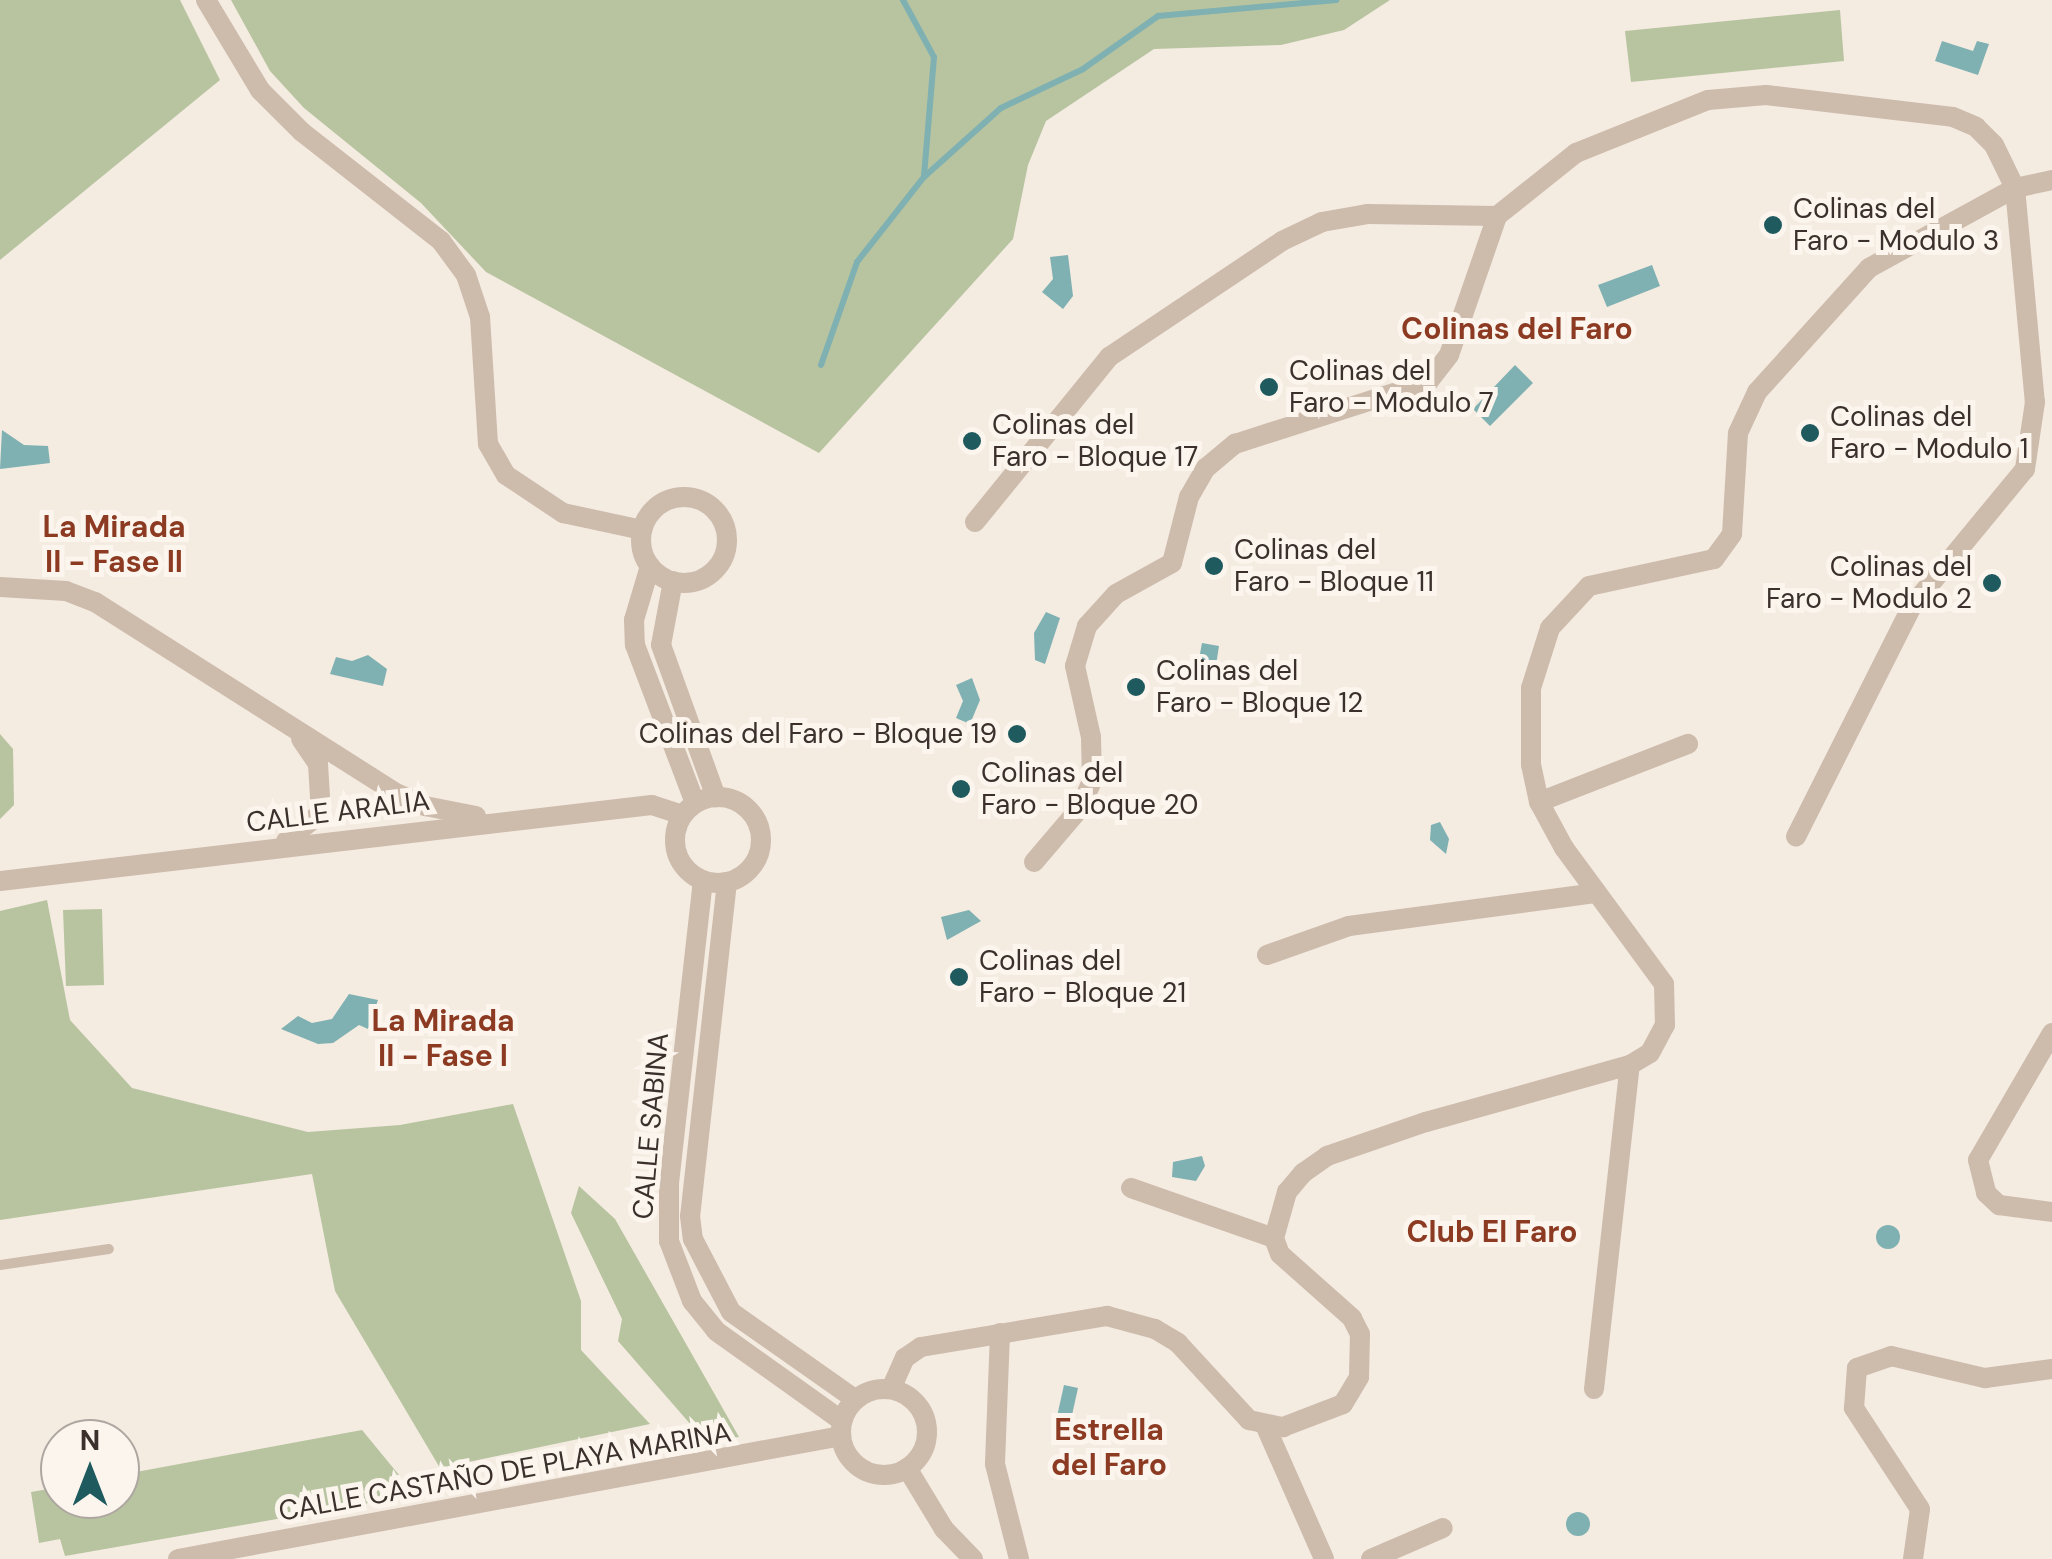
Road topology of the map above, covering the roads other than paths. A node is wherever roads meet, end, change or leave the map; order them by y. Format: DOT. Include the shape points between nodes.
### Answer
graph roads {
  1 [pos="206,0"];
  2 [pos="2052,180"];
  3 [pos="2015,188"];
  4 [pos="1498,216"];
  5 [pos="975,522"];
  6 [pos="642,530"];
  7 [pos="650,566"];
  8 [pos="673,581"];
  9 [pos="0,587"];
  10 [pos="300,737"];
  11 [pos="1688,744"];
  12 [pos="363,772"];
  13 [pos="323,790"];
  14 [pos="398,794"];
  15 [pos="716,796"];
  16 [pos="1539,802"];
  17 [pos="688,809"];
  18 [pos="321,813"];
  19 [pos="508,820"];
  20 [pos="383,836"];
  21 [pos="1796,837"];
  22 [pos="348,839"];
  23 [pos="272,848"];
  24 [pos="1034,862"];
  25 [pos="704,880"];
  26 [pos="0,882"];
  27 [pos="727,882"];
  28 [pos="1597,893"];
  29 [pos="1267,955"];
  30 [pos="2052,1033"];
  31 [pos="1630,1065"];
  32 [pos="1130,1188"];
  33 [pos="2052,1212"];
  34 [pos="1274,1238"];
  35 [pos="110,1249"];
  36 [pos="0,1265"];
  37 [pos="1000,1333"];
  38 [pos="2052,1368"];
  39 [pos="891,1389"];
  40 [pos="1594,1389"];
  41 [pos="855,1399"];
  42 [pos="1266,1425"];
  43 [pos="841,1428"];
  44 [pos="907,1468"];
  45 [pos="1443,1528"];
  46 [pos="178,1559"];
  47 [pos="973,1559"];
  48 [pos="1020,1559"];
  49 [pos="1324,1559"];
  50 [pos="1371,1559"];
  51 [pos="1913,1559"];
  1 -- 6 [label="street" via="260,90 302,132 441,241 466,274 480,316 488,444 506,475 563,513"];
  2 -- 3 [label="street"];
  3 -- 4 [label="street" via="1994,145 1976,127 1953,118 1737,95 1576,153"];
  3 -- 16 [label="street" via="1869,268 1757,392 1738,433 1732,534 1714,559 1698,568 1609,579 1572,599 1550,628 1531,688 1530,765"];
  3 -- 21 [label="street" via="2035,402 2025,469 1912,606"];
  4 -- 5 [label="street" via="1368,214 1322,222 1282,241 1109,357"];
  4 -- 24 [label="street" via="1449,356 1428,382 1235,444 1216,456 1189,497 1172,563 1099,608 1075,666 1092,737 1092,781 1080,808"];
  6 -- 7 [label="street"];
  6 -- 8 [label="street" via="648,515 670,498 698,498 720,514 728,540 720,566 696,582"];
  7 -- 8 [label="street"];
  7 -- 17 [label="street" via="635,645"];
  8 -- 15 [label="street" via="662,645"];
  9 -- 10 [label="street" via="66,591 95,602"];
  10 -- 12 [label="street"];
  10 -- 13 [label="street" via="318,764"];
  11 -- 16 [label="street"];
  12 -- 13 [label="street" via="339,776"];
  12 -- 14 [label="street"];
  13 -- 18 [label="street"];
  14 -- 19 [label="street" via="425,806"];
  14 -- 20 [label="street" via="395,825"];
  15 -- 17 [label="street"];
  15 -- 27 [label="street" via="747,807 761,833 756,862"];
  16 -- 28 [label="street"];
  17 -- 19 [label="street, CALLE ARALIA" via="652,805"];
  17 -- 25 [label="street" via="677,854"];
  18 -- 22 [label="street"];
  18 -- 23 [label="street" via="304,832"];
  19 -- 20 [label="street, CALLE ARALIA"];
  20 -- 22 [label="street, CALLE ARALIA"];
  22 -- 23 [label="street, CALLE ARALIA"];
  23 -- 26 [label="street, CALLE ARALIA"];
  25 -- 27 [label="street"];
  25 -- 43 [label="street, CALLE SABINA" via="669,1183 669,1242 692,1301 716,1331"];
  27 -- 41 [label="street, CALLE SABINA" via="692,1199 694,1239 731,1312"];
  28 -- 29 [label="street" via="1349,926"];
  28 -- 31 [label="street" via="1664,984 1668,1004 1659,1040"];
  30 -- 33 [label="street" via="1978,1160 1986,1193 1999,1205"];
  31 -- 34 [label="street" via="1327,1156 1286,1192"];
  31 -- 40 [label="street"];
  32 -- 34 [label="street"];
  34 -- 42 [label="street" via="1297,1272 1352,1318 1362,1357 1343,1404 1303,1423"];
  35 -- 36 [label="lane"];
  37 -- 39 [label="street" via="921,1347 905,1358"];
  37 -- 42 [label="street" via="1107,1316 1131,1320 1178,1343 1234,1410"];
  37 -- 48 [label="street" via="995,1464"];
  38 -- 51 [label="street" via="1985,1378 1891,1356 1856,1368 1852,1392 1860,1422 1920,1509"];
  39 -- 41 [label="street"];
  39 -- 44 [label="street" via="906,1394 925,1416 925,1446"];
  41 -- 43 [label="street"];
  42 -- 49 [label="street"];
  43 -- 44 [label="street" via="846,1454 868,1472"];
  43 -- 46 [label="street, CALLE CASTAÑO DE PLAYA MARINA"];
  44 -- 47 [label="street" via="944,1529"];
  45 -- 50 [label="street"];
}
